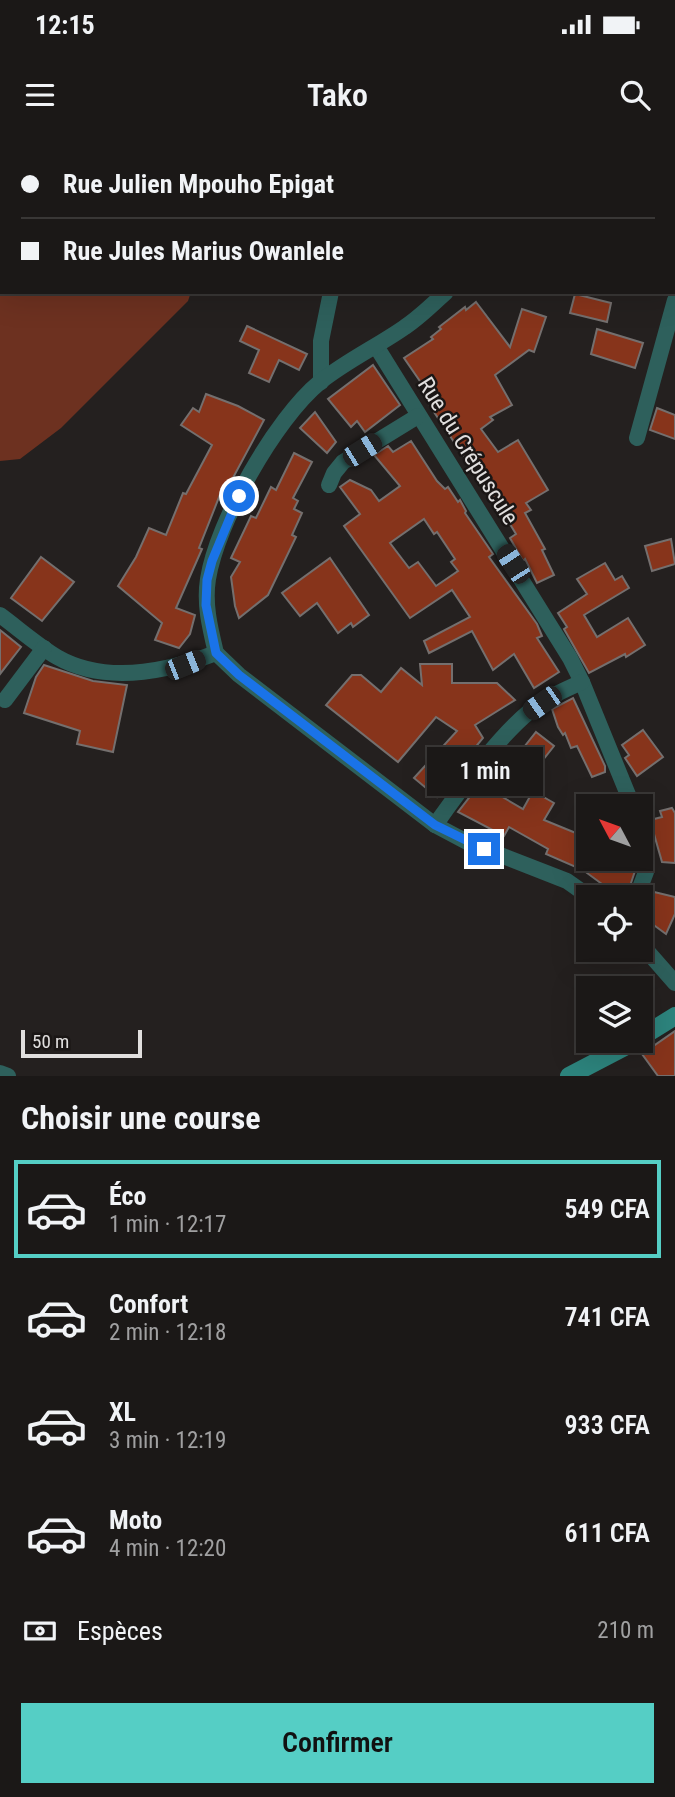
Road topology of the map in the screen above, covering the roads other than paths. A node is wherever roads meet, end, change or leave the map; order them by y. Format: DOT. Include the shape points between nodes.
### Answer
graph roads {
  1 [pos="331,294"];
  2 [pos="444,294"];
  3 [pos="675,300"];
  4 [pos="376,346"];
  5 [pos="321,382"];
  6 [pos="418,416"];
  7 [pos="637,438"];
  8 [pos="330,485"];
  9 [pos="0,614"];
  10 [pos="44,648"];
  11 [pos="216,653"];
  12 [pos="582,681"];
  13 [pos="5,700"];
  14 [pos="628,794"];
  15 [pos="435,825"];
  16 [pos="576,887"];
  17 [pos="653,958"];
  18 [pos="675,983"];
  19 [pos="675,1016"];
  20 [pos="653,1030"];
  21 [pos="613,1053"];
  22 [pos="0,1073"];
  23 [pos="8,1076"];
  24 [pos="569,1076"];
  1 -- 5 [label="street" via="321,341"];
  2 -- 4 [label="street"];
  3 -- 7 [label="street"];
  4 -- 5 [label="street"];
  4 -- 6 [label="street, Rue du Crépuscule"];
  5 -- 11 [label="street" via="270,441 220,538 207,580 206,605"];
  6 -- 8 [label="street" via="343,462"];
  6 -- 12 [label="street, Rue du Crépuscule"];
  9 -- 10 [label="street"];
  10 -- 11 [label="street" via="77,666 122,673 153,672"];
  10 -- 13 [label="street"];
  11 -- 15 [label="street"];
  12 -- 14 [label="street, Rue du Crépuscule"];
  12 -- 15 [label="street" via="529,712"];
  15 -- 16 [label="street"];
  17 -- 18 [label="street"];
  19 -- 20 [label="main road"];
  21 -- 24 [label="main road"];
  22 -- 23 [label="street"];
}
